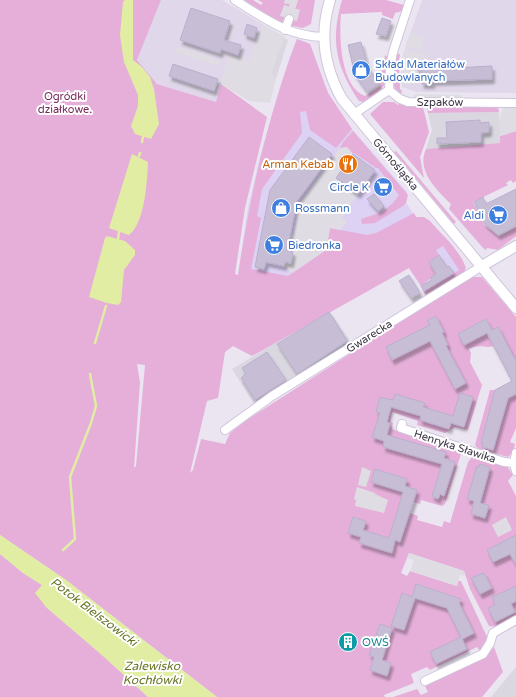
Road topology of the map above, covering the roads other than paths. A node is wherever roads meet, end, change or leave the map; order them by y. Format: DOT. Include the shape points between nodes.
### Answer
graph roads {
  1 [pos="235,0"];
  2 [pos="330,0"];
  3 [pos="410,0"];
  4 [pos="289,19"];
  5 [pos="285,30"];
  6 [pos="323,37"];
  7 [pos="389,90"];
  8 [pos="516,103"];
  9 [pos="354,114"];
  10 [pos="516,246"];
  11 [pos="482,266"];
  12 [pos="516,308"];
  13 [pos="402,424"];
  14 [pos="225,430"];
  15 [pos="516,453"];
  16 [pos="515,467"];
  17 [pos="516,620"];
  18 [pos="426,681"];
  1 -- 5 [label="street"];
  2 -- 6 [label="street, Górnośląska"];
  3 -- 7 [label="street" via="393,52"];
  4 -- 5 [label="street"];
  5 -- 6 [label="street"];
  6 -- 9 [label="street, Górnośląska" via="328,70 334,85"];
  7 -- 8 [label="street, Szpaków" via="408,102"];
  7 -- 9 [label="street"];
  9 -- 11 [label="street, Górnośląska"];
  10 -- 11 [label="street, Gwarecka"];
  11 -- 12 [label="street, Górnośląska"];
  11 -- 14 [label="street, Gwarecka" via="272,396"];
  13 -- 16 [label="street, Henryka Sławika" via="401,428"];
  15 -- 16 [label="street"];
  17 -- 18 [label="street" via="492,633 490,643 483,654"];
}
